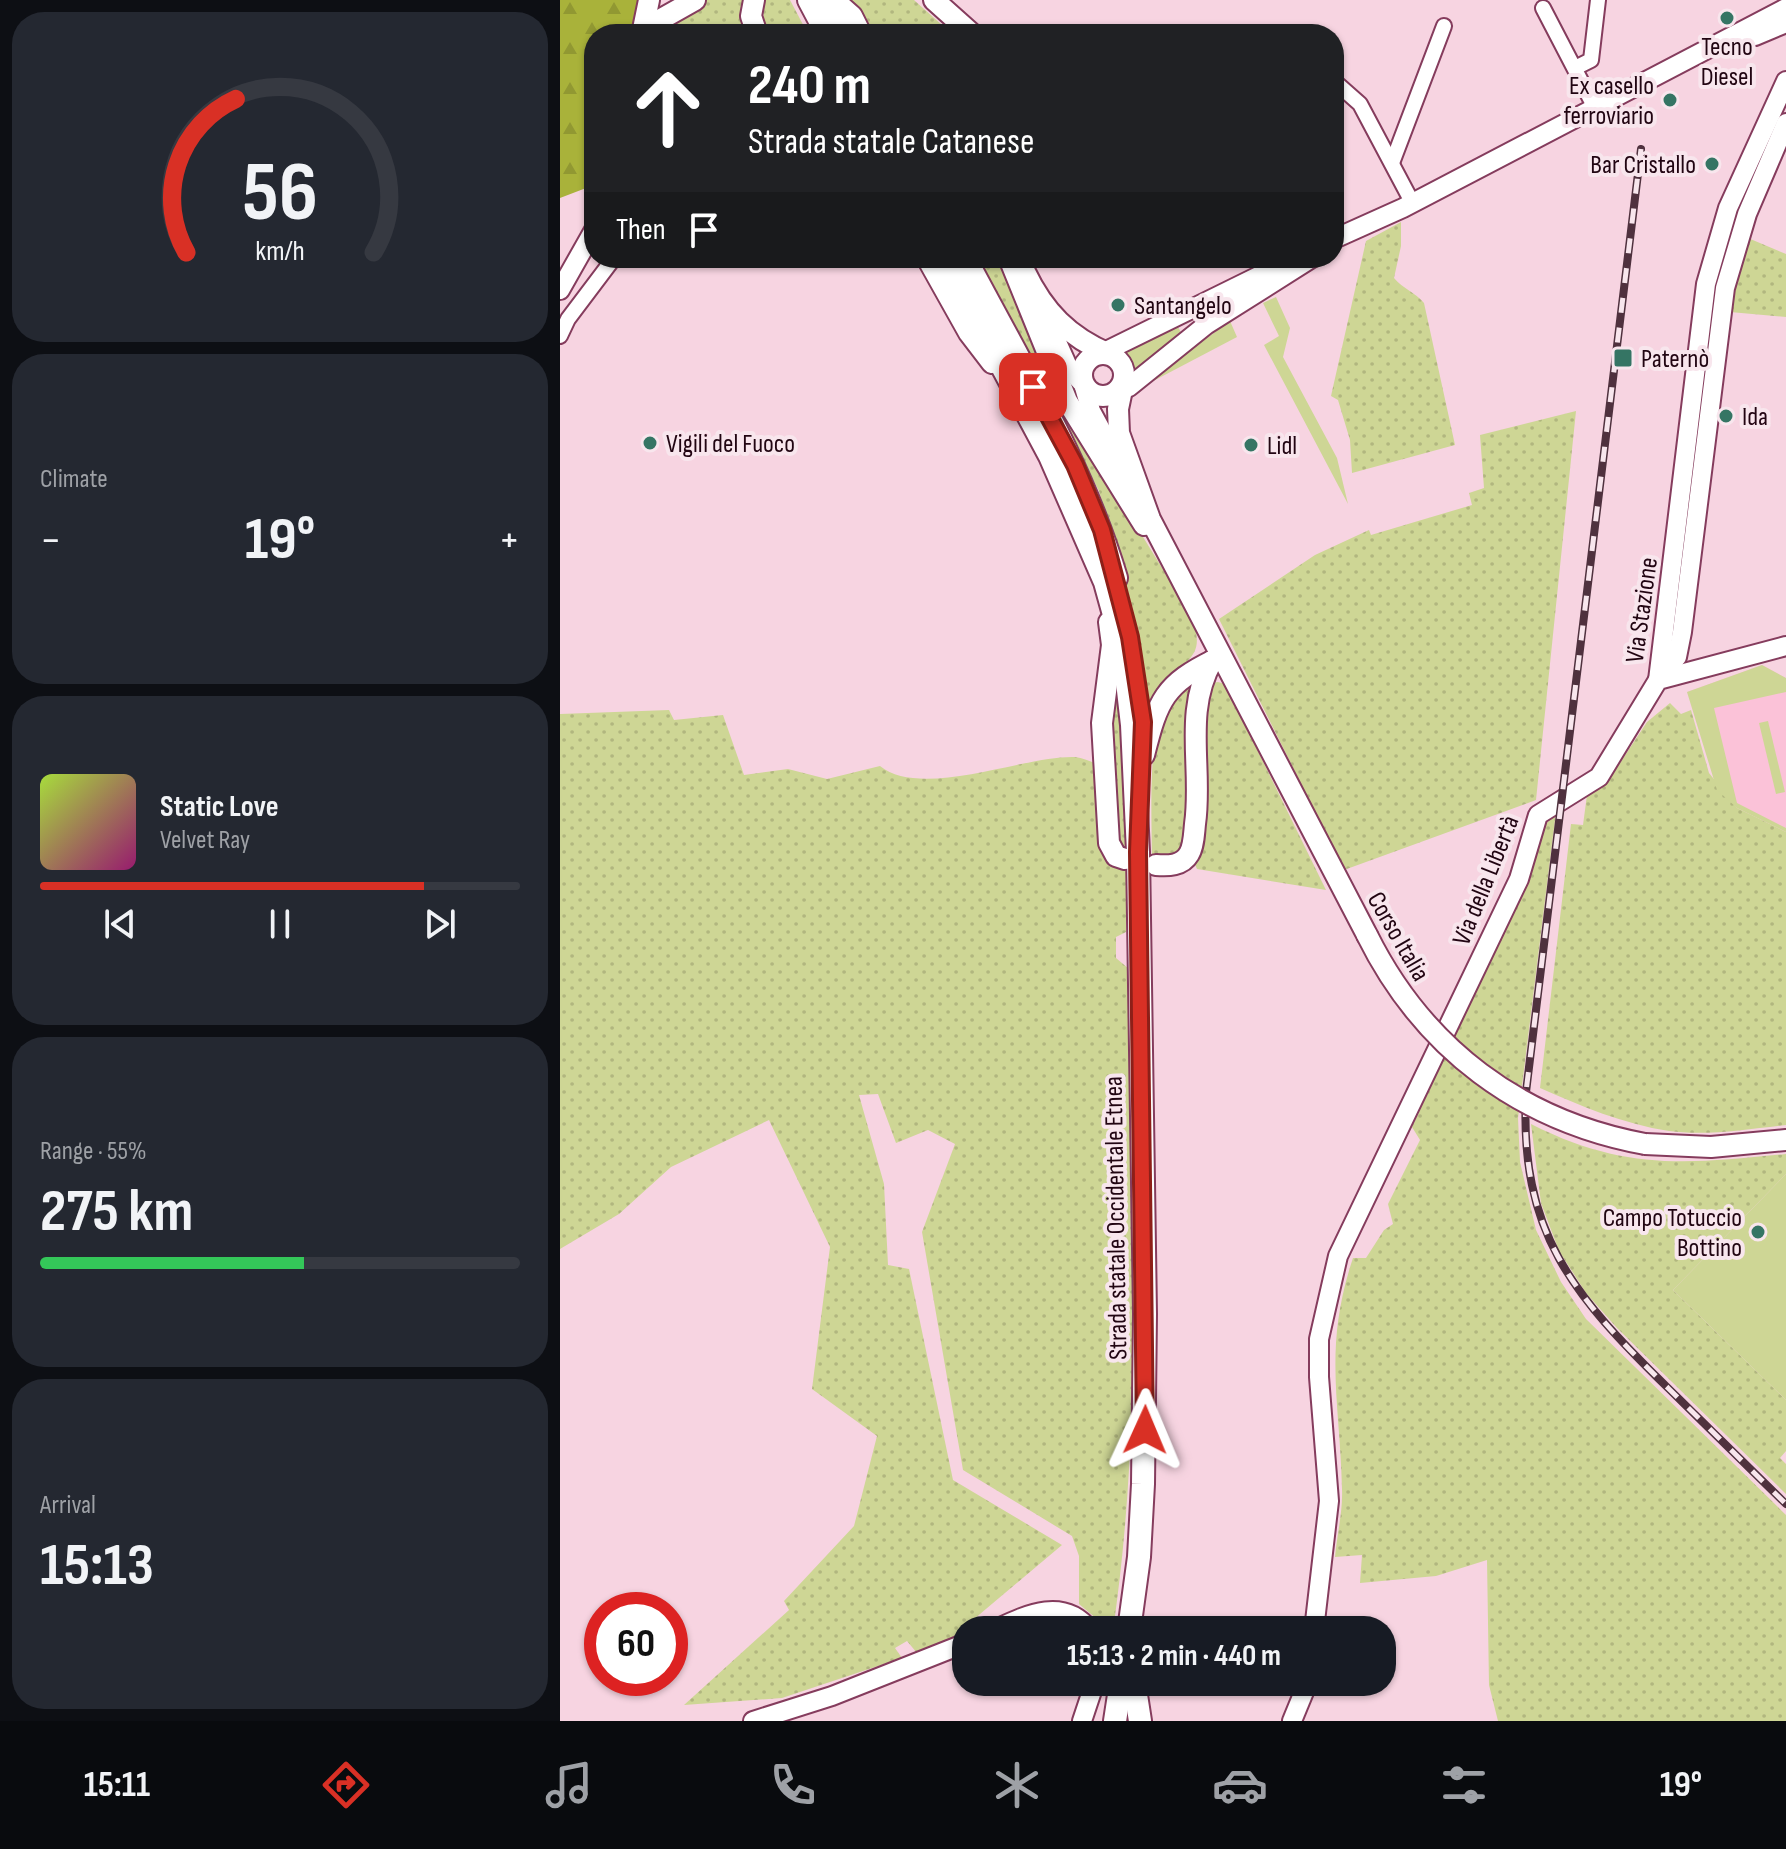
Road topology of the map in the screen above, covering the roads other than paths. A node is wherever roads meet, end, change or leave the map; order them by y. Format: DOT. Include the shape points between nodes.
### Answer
graph roads {
  1 [pos="649,0"];
  2 [pos="695,0"];
  3 [pos="754,0"];
  4 [pos="809,0"];
  5 [pos="831,0"];
  6 [pos="1598,0"];
  7 [pos="942,3"];
  8 [pos="1785,4"];
  9 [pos="1543,8"];
  10 [pos="1786,23"];
  11 [pos="645,24"];
  12 [pos="654,24"];
  13 [pos="754,24"];
  14 [pos="822,24"];
  15 [pos="842,24"];
  16 [pos="856,24"];
  17 [pos="962,24"];
  18 [pos="1444,26"];
  19 [pos="1575,68"];
  20 [pos="1786,81"];
  21 [pos="1344,90"];
  22 [pos="1595,108"];
  23 [pos="1568,123"];
  24 [pos="1786,123"];
  25 [pos="1392,163"];
  26 [pos="1412,202"];
  27 [pos="1344,237"];
  28 [pos="584,249"];
  29 [pos="584,257"];
  30 [pos="576,264"];
  31 [pos="606,268"];
  32 [pos="933,268"];
  33 [pos="949,268"];
  34 [pos="970,268"];
  35 [pos="1013,268"];
  36 [pos="1023,268"];
  37 [pos="1274,268"];
  38 [pos="1296,268"];
  39 [pos="560,290"];
  40 [pos="1034,290"];
  41 [pos="560,336"];
  42 [pos="1104,353"];
  43 [pos="1082,382"];
  44 [pos="1119,388"];
  45 [pos="1017,397"];
  46 [pos="1150,519"];
  47 [pos="1190,593"];
  48 [pos="1786,646"];
  49 [pos="1217,658"];
  50 [pos="1658,680"];
  51 [pos="1144,755"];
  52 [pos="1140,859"];
  53 [pos="1786,1140"];
  54 [pos="1029,1616"];
  55 [pos="1074,1616"];
  56 [pos="1132,1616"];
  57 [pos="1316,1616"];
  58 [pos="952,1649"];
  59 [pos="1090,1696"];
  60 [pos="1119,1696"];
  61 [pos="1136,1696"];
  62 [pos="1302,1696"];
  63 [pos="753,1721"];
  64 [pos="1082,1721"];
  65 [pos="1115,1721"];
  66 [pos="1140,1721"];
  67 [pos="1292,1721"];
  1 -- 11 [label="main road"];
  2 -- 12 [label="main road"];
  3 -- 13 [label="main road"];
  4 -- 14 [label="main road"];
  5 -- 15 [label="main road"];
  5 -- 16 [label="main road"];
  6 -- 19 [label="street" via="1591,60"];
  7 -- 17 [label="main road"];
  8 -- 22 [label="street"];
  9 -- 19 [label="street"];
  10 -- 23 [label="street"];
  18 -- 25 [label="street"];
  19 -- 22 [label="street"];
  20 -- 50 [label="street, Via Stazione" via="1733,195 1706,284"];
  21 -- 25 [label="street" via="1360,104"];
  22 -- 23 [label="street"];
  23 -- 26 [label="street"];
  24 -- 50 [label="street, Via Stazione" via="1747,214 1725,288 1682,632 1677,657"];
  25 -- 26 [label="street"];
  26 -- 27 [label="street"];
  28 -- 30 [label="street"];
  29 -- 30 [label="street"];
  30 -- 39 [label="street"];
  31 -- 41 [label="street"];
  32 -- 45 [label="main road" via="969,333"];
  33 -- 45 [label="main road"];
  34 -- 51 [label="main road" via="1075,465 1102,530 1130,637"];
  35 -- 47 [label="main road" via="1067,401"];
  36 -- 40 [label="main road"];
  37 -- 42 [label="street"];
  38 -- 44 [label="street"];
  40 -- 42 [label="main road" via="1067,332"];
  40 -- 43 [label="street" via="1069,369"];
  42 -- 43 [label="main road" via="1086,362"];
  42 -- 44 [label="main road" via="1122,364"];
  43 -- 44 [label="main road" via="1097,396"];
  43 -- 46 [label="street" via="1091,411"];
  44 -- 46 [label="main road, Corso Italia" via="1119,433"];
  45 -- 52 [label="main road" via="1050,456 1105,582 1123,647"];
  46 -- 47 [label="main road, Corso Italia"];
  47 -- 49 [label="main road, Corso Italia"];
  48 -- 50 [label="street"];
  49 -- 51 [label="main road" via="1183,674 1168,689 1157,707"];
  49 -- 52 [label="main road" via="1198,696 1198,802 1189,856 1179,863"];
  49 -- 53 [label="main road, Corso Italia, bridge" via="1410,1006 1468,1066 1514,1098 1564,1123 1645,1144 1711,1147"];
  50 -- 57 [label="street, Via della Libertà" via="1599,777 1551,804 1534,821 1519,879 1347,1233 1321,1327 1319,1377 1329,1501"];
  51 -- 52 [label="main road"];
  52 -- 56 [label="main road, Strada statale Occidentale Etnea" via="1145,1403"];
  54 -- 55 [label="street" via="1059,1610"];
  58 -- 63 [label="street"];
  59 -- 64 [label="street"];
  60 -- 65 [label="main road"];
  61 -- 66 [label="main road"];
  62 -- 67 [label="street"];
}
